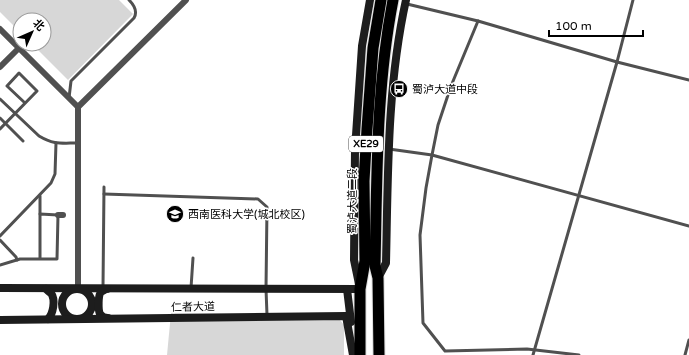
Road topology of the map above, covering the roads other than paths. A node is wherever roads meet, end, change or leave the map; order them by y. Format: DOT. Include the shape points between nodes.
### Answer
graph roads {
  1 [pos="129,0"];
  2 [pos="186,0"];
  3 [pos="370,0"];
  4 [pos="381,0"];
  5 [pos="393,0"];
  6 [pos="632,0"];
  7 [pos="405,2"];
  8 [pos="478,21"];
  9 [pos="0,29"];
  10 [pos="12,41"];
  11 [pos="15,52"];
  12 [pos="23,52"];
  13 [pos="617,62"];
  14 [pos="0,67"];
  15 [pos="689,80"];
  16 [pos="0,99"];
  17 [pos="69,99"];
  18 [pos="25,103"];
  19 [pos="78,107"];
  20 [pos="15,114"];
  21 [pos="0,118"];
  22 [pos="6,124"];
  23 [pos="0,129"];
  24 [pos="23,141"];
  25 [pos="56,143"];
  26 [pos="78,144"];
  27 [pos="389,149"];
  28 [pos="432,155"];
  29 [pos="104,187"];
  30 [pos="104,194"];
  31 [pos="578,195"];
  32 [pos="40,196"];
  33 [pos="40,214"];
  34 [pos="689,226"];
  35 [pos="0,236"];
  36 [pos="0,240"];
  37 [pos="193,258"];
  38 [pos="40,259"];
  39 [pos="17,260"];
  40 [pos="0,265"];
  41 [pos="378,278"];
  42 [pos="0,288"];
  43 [pos="78,288"];
  44 [pos="46,289"];
  45 [pos="105,289"];
  46 [pos="191,289"];
  47 [pos="266,289"];
  48 [pos="347,289"];
  49 [pos="360,292"];
  50 [pos="378,294"];
  51 [pos="267,317"];
  52 [pos="48,319"];
  53 [pos="76,319"];
  54 [pos="108,319"];
  55 [pos="0,320"];
  56 [pos="689,340"];
  57 [pos="535,350"];
  58 [pos="354,355"];
  59 [pos="360,355"];
  60 [pos="379,355"];
  61 [pos="533,355"];
  62 [pos="579,355"];
  63 [pos="685,355"];
  1 -- 17 [label="lane" via="136,12 134,18 71,81"];
  2 -- 19 [label="street"];
  3 -- 49 [label="street" via="362,46 355,150 354,260"];
  4 -- 49 [label="highway, 蜀泸大道二段 / XE29" via="370,76 364,182 365,261"];
  5 -- 41 [label="highway, XE29" via="385,48 378,128 375,266"];
  6 -- 13 [label="lane"];
  7 -- 8 [label="lane"];
  7 -- 27 [label="street" via="399,30 391,103"];
  8 -- 13 [label="lane"];
  8 -- 28 [label="lane" via="451,86 438,125"];
  9 -- 10 [label="street"];
  11 -- 14 [label="street"];
  12 -- 17 [label="street"];
  13 -- 15 [label="lane"];
  13 -- 31 [label="lane"];
  16 -- 20 [label="lane"];
  17 -- 19 [label="street"];
  18 -- 18 [label="lane" via="7,86 19,73 37,91"];
  18 -- 20 [label="lane"];
  19 -- 26 [label="street"];
  20 -- 22 [label="lane"];
  20 -- 25 [label="lane" via="39,136"];
  21 -- 22 [label="lane"];
  22 -- 23 [label="lane"];
  22 -- 24 [label="lane"];
  25 -- 26 [label="lane"];
  25 -- 32 [label="lane" via="55,174 51,184"];
  26 -- 43 [label="street"];
  27 -- 28 [label="lane"];
  27 -- 41 [label="street" via="386,263"];
  28 -- 31 [label="lane"];
  28 -- 57 [label="lane" via="420,235 423,323 445,351"];
  29 -- 30 [label="lane"];
  30 -- 45 [label="lane"];
  30 -- 47 [label="lane" via="258,199 267,207"];
  31 -- 34 [label="lane"];
  31 -- 57 [label="lane"];
  32 -- 33 [label="lane"];
  32 -- 35 [label="lane"];
  33 -- 38 [label="lane"];
  33 -- 38 [label="lane" via="61,215 57,260"];
  36 -- 39 [label="lane"];
  37 -- 46 [label="lane"];
  38 -- 39 [label="lane"];
  39 -- 40 [label="lane"];
  41 -- 50 [label="highway, XE29"];
  42 -- 44 [label="street, 仁者大道"];
  43 -- 44 [label="street, 仁者大道"];
  43 -- 45 [label="street, 仁者大道"];
  43 -- 53 [label="street" via="67,292 62,302 67,315"];
  43 -- 53 [label="street" via="90,296 92,307 89,314"];
  44 -- 52 [label="street" via="53,298 53,309"];
  45 -- 46 [label="street, 仁者大道"];
  45 -- 54 [label="street" via="100,294 98,309 100,314"];
  46 -- 47 [label="street, 仁者大道"];
  47 -- 48 [label="street, 仁者大道"];
  47 -- 51 [label="lane"];
  48 -- 49 [label="street, 仁者大道"];
  48 -- 58 [label="street, 仁者大道"];
  49 -- 50 [label="highway"];
  49 -- 59 [label="highway, 蜀泸大道二段 / XE29"];
  50 -- 60 [label="highway, XE29"];
  51 -- 54 [label="street, 仁者大道"];
  51 -- 58 [label="street, 仁者大道" via="346,316"];
  52 -- 53 [label="street, 仁者大道"];
  52 -- 55 [label="street, 仁者大道"];
  53 -- 54 [label="street, 仁者大道"];
  56 -- 63 [label="lane"];
  57 -- 61 [label="lane"];
  57 -- 62 [label="lane"];
}
